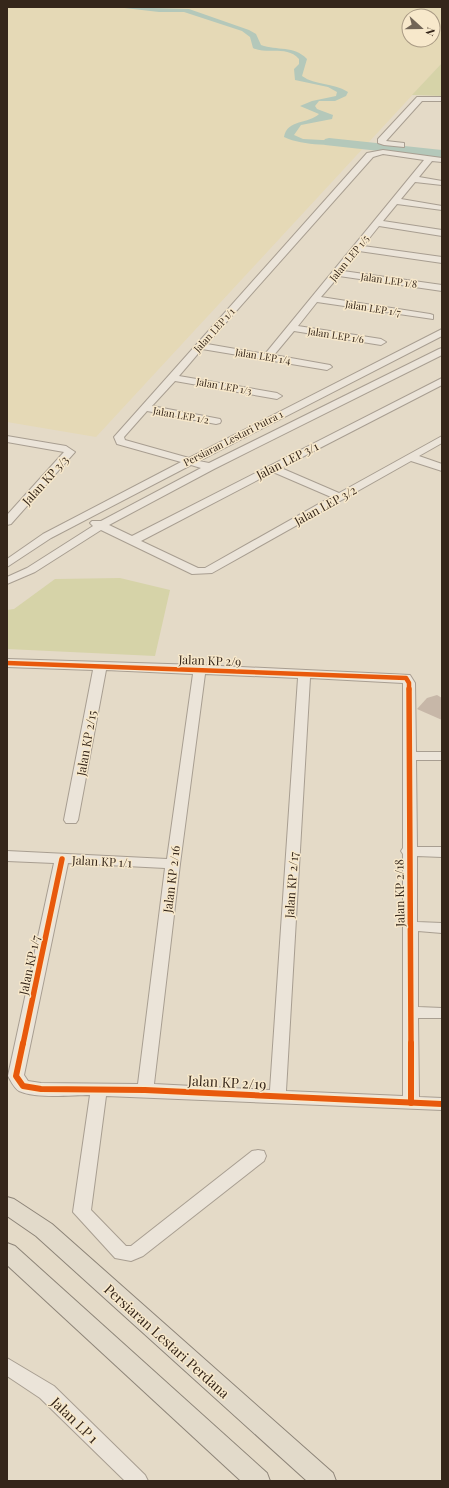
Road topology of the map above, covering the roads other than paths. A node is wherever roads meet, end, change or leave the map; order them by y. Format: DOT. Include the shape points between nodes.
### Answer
graph roads {
  1 [pos="442,99"];
  2 [pos="412,147"];
  3 [pos="437,156"];
  4 [pos="414,179"];
  5 [pos="442,183"];
  6 [pos="395,201"];
  7 [pos="442,208"];
  8 [pos="377,223"];
  9 [pos="442,233"];
  10 [pos="357,248"];
  11 [pos="442,260"];
  12 [pos="337,273"];
  13 [pos="442,288"];
  14 [pos="316,299"];
  15 [pos="430,317"];
  16 [pos="292,328"];
  17 [pos="441,333"];
  18 [pos="381,342"];
  19 [pos="200,346"];
  20 [pos="442,351"];
  21 [pos="268,357"];
  22 [pos="327,367"];
  23 [pos="171,377"];
  24 [pos="442,380"];
  25 [pos="276,396"];
  26 [pos="145,408"];
  27 [pos="216,421"];
  28 [pos="7,439"];
  29 [pos="442,439"];
  30 [pos="168,455"];
  31 [pos="410,457"];
  32 [pos="189,460"];
  33 [pos="210,467"];
  34 [pos="272,468"];
  35 [pos="442,468"];
  36 [pos="162,475"];
  37 [pos="339,497"];
  38 [pos="82,517"];
  39 [pos="7,522"];
  40 [pos="100,526"];
  41 [pos="127,539"];
  42 [pos="60,551"];
  43 [pos="7,564"];
  44 [pos="7,581"];
  45 [pos="7,663"];
  46 [pos="100,667"];
  47 [pos="200,669"];
  48 [pos="304,674"];
  49 [pos="409,683"];
  50 [pos="408,756"];
  51 [pos="442,756"];
  52 [pos="72,820"];
  53 [pos="408,851"];
  54 [pos="442,852"];
  55 [pos="7,856"];
  56 [pos="62,859"];
  57 [pos="172,864"];
  58 [pos="409,926"];
  59 [pos="442,928"];
  60 [pos="410,1012"];
  61 [pos="442,1013"];
  62 [pos="16,1076"];
  63 [pos="99,1089"];
  64 [pos="145,1090"];
  65 [pos="278,1096"];
  66 [pos="411,1103"];
  67 [pos="442,1104"];
  68 [pos="258,1156"];
  69 [pos="7,1205"];
  70 [pos="7,1252"];
  71 [pos="7,1366"];
  72 [pos="138,1481"];
  73 [pos="258,1481"];
  74 [pos="324,1481"];
  1 -- 2 [label="street" via="420,99 381,141"];
  3 -- 4 [label="street, Jalan LEP 1/5"];
  3 -- 19 [label="street, Jalan LEP 1/1" via="383,152 370,155"];
  4 -- 5 [label="street"];
  4 -- 6 [label="street, Jalan LEP 1/5"];
  6 -- 7 [label="street"];
  6 -- 8 [label="street, Jalan LEP 1/5"];
  8 -- 9 [label="street"];
  8 -- 10 [label="street, Jalan LEP 1/5"];
  10 -- 11 [label="street"];
  10 -- 12 [label="street, Jalan LEP 1/5"];
  12 -- 13 [label="street, Jalan LEP 1/8"];
  12 -- 14 [label="street, Jalan LEP 1/5"];
  14 -- 15 [label="street, Jalan LEP 1/7"];
  14 -- 16 [label="street, Jalan LEP 1/5"];
  16 -- 18 [label="street, Jalan LEP 1/6"];
  16 -- 21 [label="street, Jalan LEP 1/5"];
  17 -- 32 [label="street, Persiaran Lestari Putra 1"];
  19 -- 21 [label="street, Jalan LEP 1/4"];
  19 -- 23 [label="street, Jalan LEP 1/1"];
  20 -- 33 [label="street, Persiaran Lestari Putra 1"];
  21 -- 22 [label="street, Jalan LEP 1/4"];
  23 -- 25 [label="street, Jalan LEP 1/3"];
  23 -- 26 [label="street, Jalan LEP 1/1"];
  24 -- 34 [label="street, Jalan LEP 3/1"];
  26 -- 27 [label="street, Jalan LEP 1/2"];
  26 -- 30 [label="street, Jalan LEP 1/1" via="119,438 121,442"];
  28 -- 39 [label="street, Jalan KP 3/3" via="66,449 70,452"];
  29 -- 31 [label="street, Jalan LEP 3/2"];
  30 -- 32 [label="street, Jalan LEP 1/1"];
  30 -- 36 [label="street" via="168,467"];
  31 -- 35 [label="street"];
  31 -- 37 [label="street, Jalan LEP 3/2"];
  32 -- 33 [label="street, Jalan LEP 1/1"];
  32 -- 36 [label="street, Persiaran Lestari Putra 1"];
  33 -- 40 [label="street, Persiaran Lestari Putra 1"];
  34 -- 37 [label="street"];
  34 -- 41 [label="street, Jalan LEP 3/1"];
  36 -- 38 [label="street, Persiaran Lestari Putra 1"];
  37 -- 41 [label="street, Jalan LEP 3/2" via="208,571 196,572"];
  38 -- 40 [label="street"];
  38 -- 43 [label="street, Persiaran Lestari Putra 1" via="47,536"];
  40 -- 41 [label="street"];
  40 -- 42 [label="street, Persiaran Lestari Putra 1"];
  41 -- 42 [label="street" via="92,537"];
  42 -- 44 [label="street" via="31,570"];
  45 -- 46 [label="street, Jalan KP 2/9"];
  46 -- 47 [label="street, Jalan KP 2/9"];
  46 -- 52 [label="street, Jalan KP 2/15"];
  47 -- 48 [label="street, Jalan KP 2/9"];
  47 -- 57 [label="street, Jalan KP 2/16"];
  48 -- 49 [label="street, Jalan KP 2/9" via="406,678"];
  48 -- 65 [label="street, Jalan KP 2/17"];
  49 -- 50 [label="street, Jalan KP 2/18"];
  50 -- 51 [label="street"];
  50 -- 53 [label="street, Jalan KP 2/18"];
  53 -- 54 [label="street"];
  53 -- 58 [label="street, Jalan KP 2/18"];
  55 -- 56 [label="street, Jalan KP 1/1"];
  56 -- 57 [label="street, Jalan KP 1/1"];
  56 -- 62 [label="street, Jalan KP 1/7"];
  57 -- 64 [label="street, Jalan KP 2/16"];
  58 -- 59 [label="street"];
  58 -- 60 [label="street, Jalan KP 2/18"];
  60 -- 61 [label="street"];
  60 -- 66 [label="street, Jalan KP 2/18"];
  62 -- 63 [label="street, Jalan KP 2/19" via="23,1086 35,1088"];
  63 -- 64 [label="street, Jalan KP 2/19"];
  63 -- 68 [label="street" via="82,1212 122,1253 131,1254 137,1251"];
  64 -- 65 [label="street, Jalan KP 2/19"];
  65 -- 66 [label="street, Jalan KP 2/19"];
  66 -- 67 [label="street, Jalan KP 2/19"];
  69 -- 74 [label="main road, Persiaran Lestari Perdana" via="44,1230"];
  70 -- 73 [label="main road"];
  71 -- 72 [label="street, Jalan LP 1" via="47,1392"];
}
